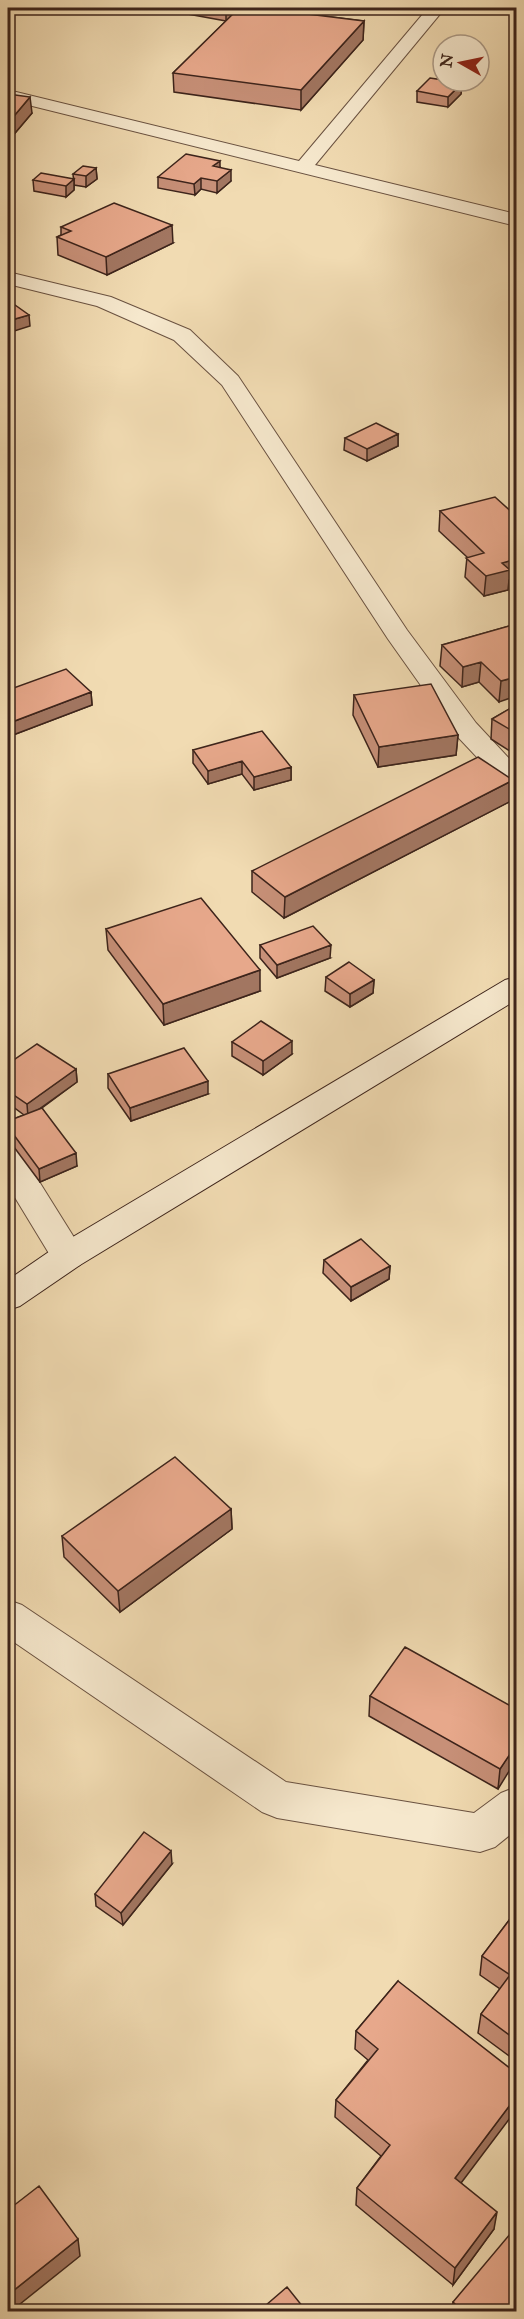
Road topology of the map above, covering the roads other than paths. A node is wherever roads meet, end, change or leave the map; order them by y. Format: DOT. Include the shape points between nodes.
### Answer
graph roads {
  1 [pos="437,8"];
  2 [pos="8,95"];
  3 [pos="302,169"];
  4 [pos="516,220"];
  5 [pos="8,278"];
  6 [pos="516,782"];
  7 [pos="516,987"];
  8 [pos="8,1159"];
  9 [pos="68,1256"];
  10 [pos="8,1298"];
  11 [pos="8,1617"];
  12 [pos="516,1806"];
  1 -- 3 [label="street"];
  2 -- 3 [label="street"];
  3 -- 4 [label="street"];
  5 -- 6 [label="street" via="104,301 182,335 230,381 397,634 466,729"];
  7 -- 9 [label="street"];
  8 -- 9 [label="street"];
  9 -- 10 [label="street"];
  11 -- 12 [label="street" via="277,1799 480,1833"];
}
